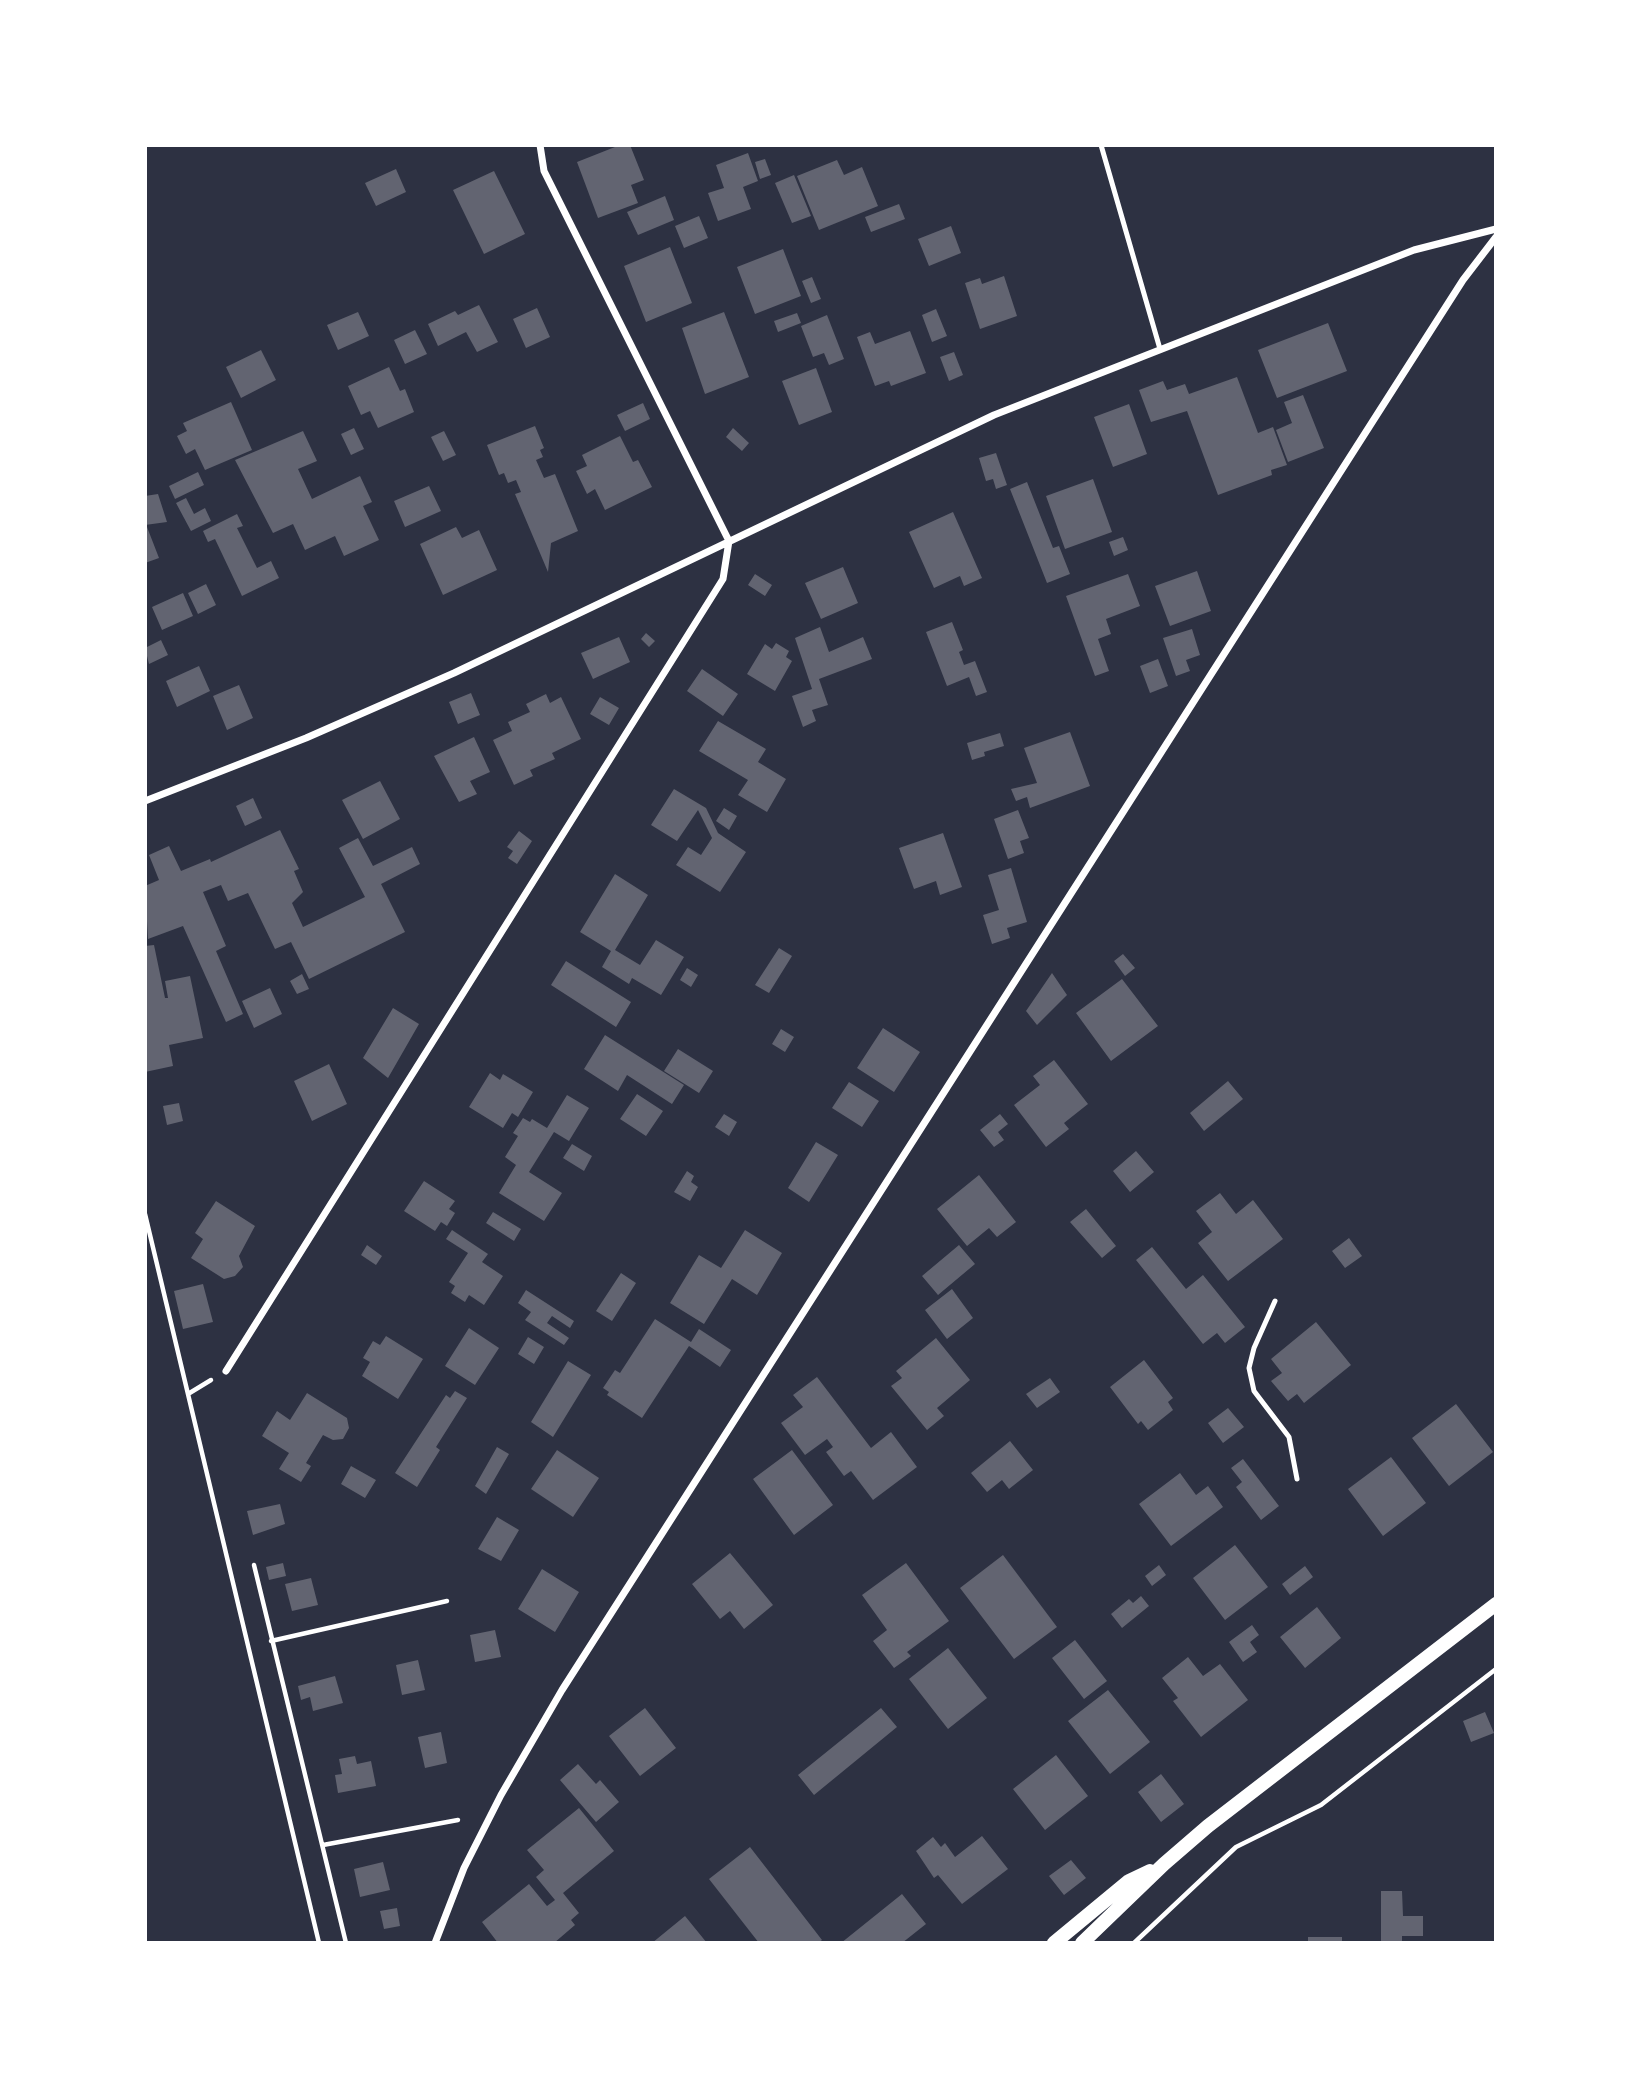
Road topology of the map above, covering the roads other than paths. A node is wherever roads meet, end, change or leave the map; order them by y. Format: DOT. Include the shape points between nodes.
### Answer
graph roads {
  1 [pos="540,145"];
  2 [pos="1101,145"];
  3 [pos="1496,229"];
  4 [pos="1496,237"];
  5 [pos="1160,349"];
  6 [pos="729,541"];
  7 [pos="145,801"];
  8 [pos="1275,1301"];
  9 [pos="226,1371"];
  10 [pos="1297,1479"];
  11 [pos="1496,1604"];
  12 [pos="1164,1864"];
  13 [pos="435,1943"];
  14 [pos="1054,1943"];
  15 [pos="1082,1943"];
  1 -- 6 [label="street" via="544,171"];
  2 -- 5 [label="lane"];
  3 -- 5 [label="street" via="1414,250"];
  4 -- 13 [label="street" via="1463,280 562,1690 464,1868"];
  5 -- 6 [label="street" via="994,415"];
  6 -- 7 [label="street" via="454,673"];
  6 -- 9 [label="street" via="723,579"];
  8 -- 10 [label="lane" via="1248,1368 1254,1391 1289,1437"];
  11 -- 12 [label="main road"];
  12 -- 14 [label="main road" via="1129,1881"];
  12 -- 15 [label="main road"];
}
